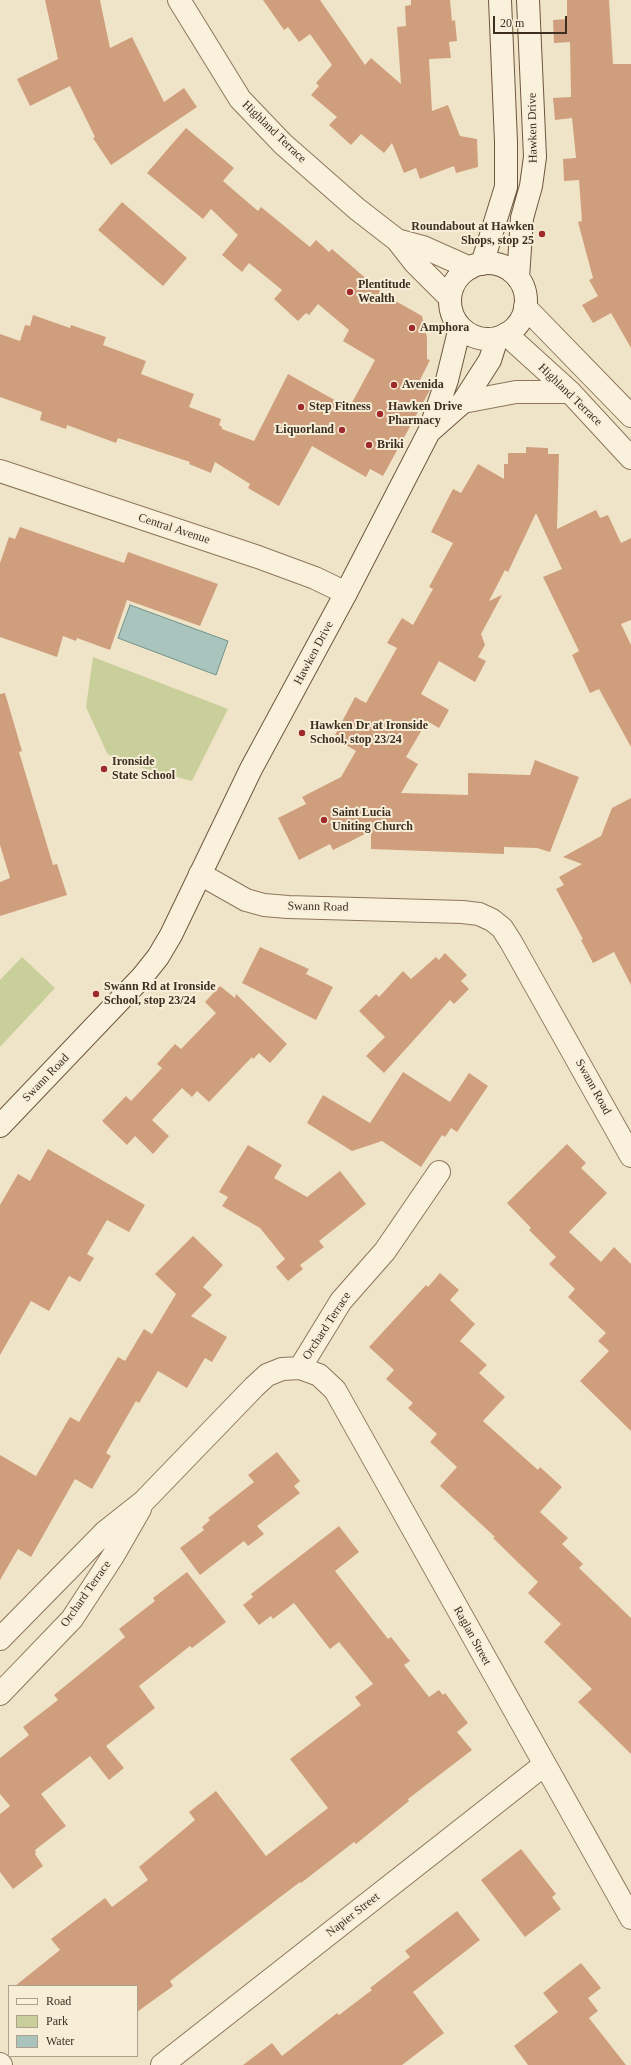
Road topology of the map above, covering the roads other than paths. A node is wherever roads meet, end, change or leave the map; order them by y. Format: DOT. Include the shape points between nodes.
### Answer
graph roads {
  1 [pos="179,0"];
  2 [pos="500,0"];
  3 [pos="528,0"];
  4 [pos="397,240"];
  5 [pos="476,266"];
  6 [pos="518,278"];
  7 [pos="450,298"];
  8 [pos="525,307"];
  9 [pos="460,327"];
  10 [pos="502,336"];
  11 [pos="570,392"];
  12 [pos="463,402"];
  13 [pos="631,416"];
  14 [pos="429,432"];
  15 [pos="631,458"];
  16 [pos="0,471"];
  17 [pos="346,593"];
  18 [pos="200,874"];
  19 [pos="0,1126"];
  20 [pos="631,1156"];
  21 [pos="438,1172"];
  22 [pos="300,1368"];
  23 [pos="143,1502"];
  24 [pos="0,1639"];
  25 [pos="0,1694"];
  26 [pos="544,1765"];
  27 [pos="631,1918"];
  28 [pos="162,2065"];
  1 -- 4 [label="street, Highland Terrace" via="240,99 283,144 357,209"];
  2 -- 5 [label="street" via="506,188"];
  3 -- 6 [label="street, Hawken Drive" via="535,157 522,218"];
  4 -- 5 [label="street, Highland Terrace"];
  4 -- 7 [label="street, Highland Terrace" via="415,263"];
  5 -- 6 [label="street" via="502,266"];
  5 -- 7 [label="street" via="460,275 453,286"];
  6 -- 8 [label="street" via="525,297"];
  7 -- 9 [label="street" via="454,318"];
  8 -- 10 [label="street" via="518,323"];
  8 -- 13 [label="street"];
  9 -- 10 [label="street" via="478,338"];
  9 -- 14 [label="street, Hawken Drive" via="447,380"];
  10 -- 11 [label="street, Highland Terrace"];
  10 -- 12 [label="street, Hawken Drive"];
  11 -- 12 [label="street" via="516,392"];
  11 -- 15 [label="street, Highland Terrace"];
  12 -- 14 [label="street, Hawken Drive"];
  14 -- 17 [label="street, Hawken Drive"];
  16 -- 17 [label="street, Central Avenue" via="258,557 316,578"];
  17 -- 18 [label="street, Hawken Drive" via="251,769"];
  18 -- 19 [label="street, Swann Road" via="171,935 142,978"];
  18 -- 20 [label="street, Swann Road" via="246,900 264,905 462,912 479,914 492,920 502,928 511,942"];
  21 -- 22 [label="street, Orchard Terrace" via="385,1251 340,1301"];
  22 -- 23 [label="street, Orchard Terrace" via="282,1369 267,1375"];
  22 -- 26 [label="street, Raglan Street" via="319,1375 335,1390"];
  23 -- 24 [label="street, Orchard Terrace" via="101,1536"];
  23 -- 25 [label="street, Orchard Terrace" via="113,1556 72,1618"];
  26 -- 27 [label="street, Raglan Street"];
  26 -- 28 [label="street, Napier Street"];
}
